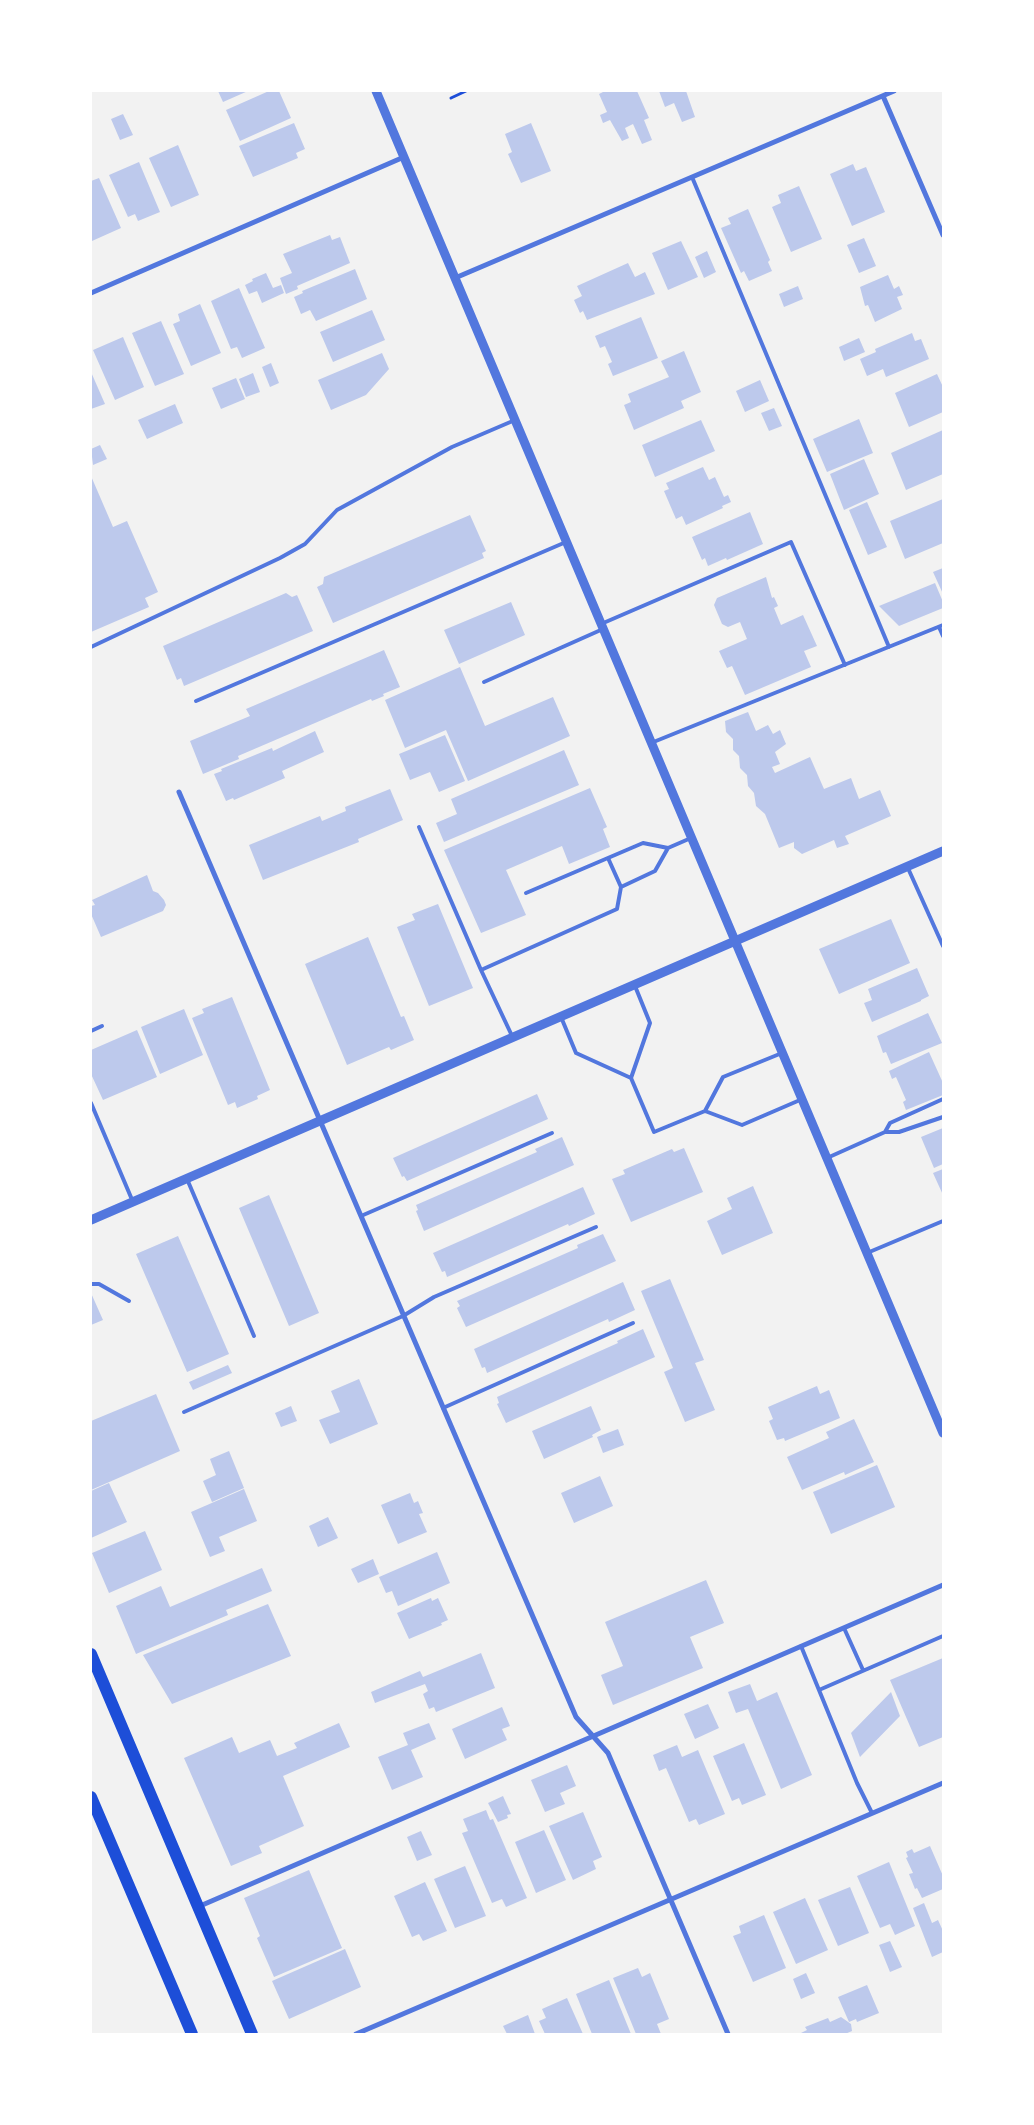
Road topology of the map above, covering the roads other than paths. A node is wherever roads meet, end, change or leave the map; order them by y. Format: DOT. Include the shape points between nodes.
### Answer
graph roads {
  1 [pos="376,91"];
  2 [pos="894,91"];
  3 [pos="883,96"];
  4 [pos="404,158"];
  5 [pos="692,177"];
  6 [pos="943,235"];
  7 [pos="455,278"];
  8 [pos="91,293"];
  9 [pos="515,420"];
  10 [pos="566,542"];
  11 [pos="941,626"];
  12 [pos="602,627"];
  13 [pos="943,636"];
  14 [pos="91,647"];
  15 [pos="889,647"];
  16 [pos="845,665"];
  17 [pos="484,682"];
  18 [pos="196,701"];
  19 [pos="652,743"];
  20 [pos="179,792"];
  21 [pos="419,828"];
  22 [pos="691,838"];
  23 [pos="668,848"];
  24 [pos="943,851"];
  25 [pos="608,858"];
  26 [pos="907,866"];
  27 [pos="621,887"];
  28 [pos="526,893"];
  29 [pos="735,941"];
  30 [pos="943,946"];
  31 [pos="481,970"];
  32 [pos="635,984"];
  33 [pos="560,1017"];
  34 [pos="102,1026"];
  35 [pos="91,1031"];
  36 [pos="513,1038"];
  37 [pos="782,1053"];
  38 [pos="631,1078"];
  39 [pos="802,1099"];
  40 [pos="943,1099"];
  41 [pos="91,1103"];
  42 [pos="705,1111"];
  43 [pos="943,1117"];
  44 [pos="320,1121"];
  45 [pos="552,1132"];
  46 [pos="885,1132"];
  47 [pos="826,1158"];
  48 [pos="187,1178"];
  49 [pos="133,1202"];
  50 [pos="361,1216"];
  51 [pos="91,1220"];
  52 [pos="943,1221"];
  53 [pos="596,1226"];
  54 [pos="867,1253"];
  55 [pos="91,1284"];
  56 [pos="129,1301"];
  57 [pos="403,1316"];
  58 [pos="633,1323"];
  59 [pos="254,1336"];
  60 [pos="443,1408"];
  61 [pos="184,1412"];
  62 [pos="943,1433"];
  63 [pos="943,1585"];
  64 [pos="844,1628"];
  65 [pos="943,1636"];
  66 [pos="801,1646"];
  67 [pos="91,1654"];
  68 [pos="863,1670"];
  69 [pos="819,1690"];
  70 [pos="593,1736"];
  71 [pos="943,1783"];
  72 [pos="91,1797"];
  73 [pos="872,1813"];
  74 [pos="670,1899"];
  75 [pos="198,1907"];
  76 [pos="192,2034"];
  77 [pos="252,2034"];
  78 [pos="356,2034"];
  79 [pos="728,2034"];
  1 -- 4 [label="street"];
  2 -- 3 [label="street"];
  3 -- 5 [label="street"];
  3 -- 6 [label="street"];
  4 -- 7 [label="street"];
  4 -- 8 [label="street"];
  5 -- 7 [label="street"];
  5 -- 15 [label="lane"];
  7 -- 9 [label="street"];
  9 -- 10 [label="street"];
  9 -- 14 [label="lane" via="452,448 336,510 305,544 280,558"];
  10 -- 12 [label="street"];
  10 -- 18 [label="lane"];
  11 -- 13 [label="lane"];
  11 -- 15 [label="lane"];
  12 -- 16 [label="lane" via="791,542"];
  12 -- 17 [label="lane"];
  12 -- 19 [label="street"];
  15 -- 16 [label="lane"];
  16 -- 19 [label="lane"];
  19 -- 22 [label="street"];
  20 -- 44 [label="street"];
  21 -- 31 [label="lane"];
  22 -- 23 [label="lane"];
  22 -- 29 [label="street"];
  23 -- 25 [label="lane" via="644,843"];
  23 -- 27 [label="lane" via="655,871"];
  24 -- 26 [label="street"];
  25 -- 27 [label="lane"];
  25 -- 28 [label="lane"];
  26 -- 29 [label="street"];
  26 -- 30 [label="lane"];
  27 -- 31 [label="lane" via="617,910"];
  29 -- 32 [label="street"];
  29 -- 37 [label="street"];
  31 -- 36 [label="lane"];
  32 -- 33 [label="street"];
  32 -- 38 [label="lane" via="650,1023"];
  33 -- 36 [label="street"];
  33 -- 38 [label="lane" via="576,1053"];
  34 -- 35 [label="lane"];
  36 -- 44 [label="street"];
  37 -- 39 [label="street"];
  37 -- 42 [label="lane" via="723,1078"];
  38 -- 42 [label="lane" via="654,1132"];
  39 -- 42 [label="lane" via="742,1124"];
  39 -- 47 [label="street"];
  40 -- 46 [label="lane" via="890,1123"];
  41 -- 49 [label="lane"];
  43 -- 46 [label="lane" via="906,1130"];
  44 -- 48 [label="street"];
  44 -- 50 [label="street"];
  45 -- 50 [label="lane"];
  46 -- 47 [label="lane"];
  47 -- 54 [label="street"];
  48 -- 49 [label="street"];
  48 -- 59 [label="lane"];
  49 -- 51 [label="street"];
  50 -- 57 [label="street"];
  52 -- 54 [label="lane"];
  53 -- 57 [label="lane" via="434,1297"];
  54 -- 62 [label="street"];
  55 -- 56 [label="lane" via="98,1284"];
  57 -- 60 [label="street"];
  57 -- 61 [label="lane"];
  58 -- 60 [label="lane"];
  60 -- 70 [label="street" via="576,1717"];
  63 -- 64 [label="street"];
  64 -- 66 [label="street"];
  64 -- 68 [label="lane"];
  65 -- 68 [label="lane"];
  66 -- 69 [label="lane"];
  66 -- 70 [label="street"];
  67 -- 75 [label="main road"];
  68 -- 69 [label="lane"];
  69 -- 73 [label="lane"];
  70 -- 74 [label="street" via="608,1753"];
  70 -- 75 [label="street"];
  71 -- 73 [label="street"];
  72 -- 76 [label="main road"];
  73 -- 74 [label="street"];
  74 -- 78 [label="street"];
  74 -- 79 [label="street"];
  75 -- 77 [label="main road"];
}
